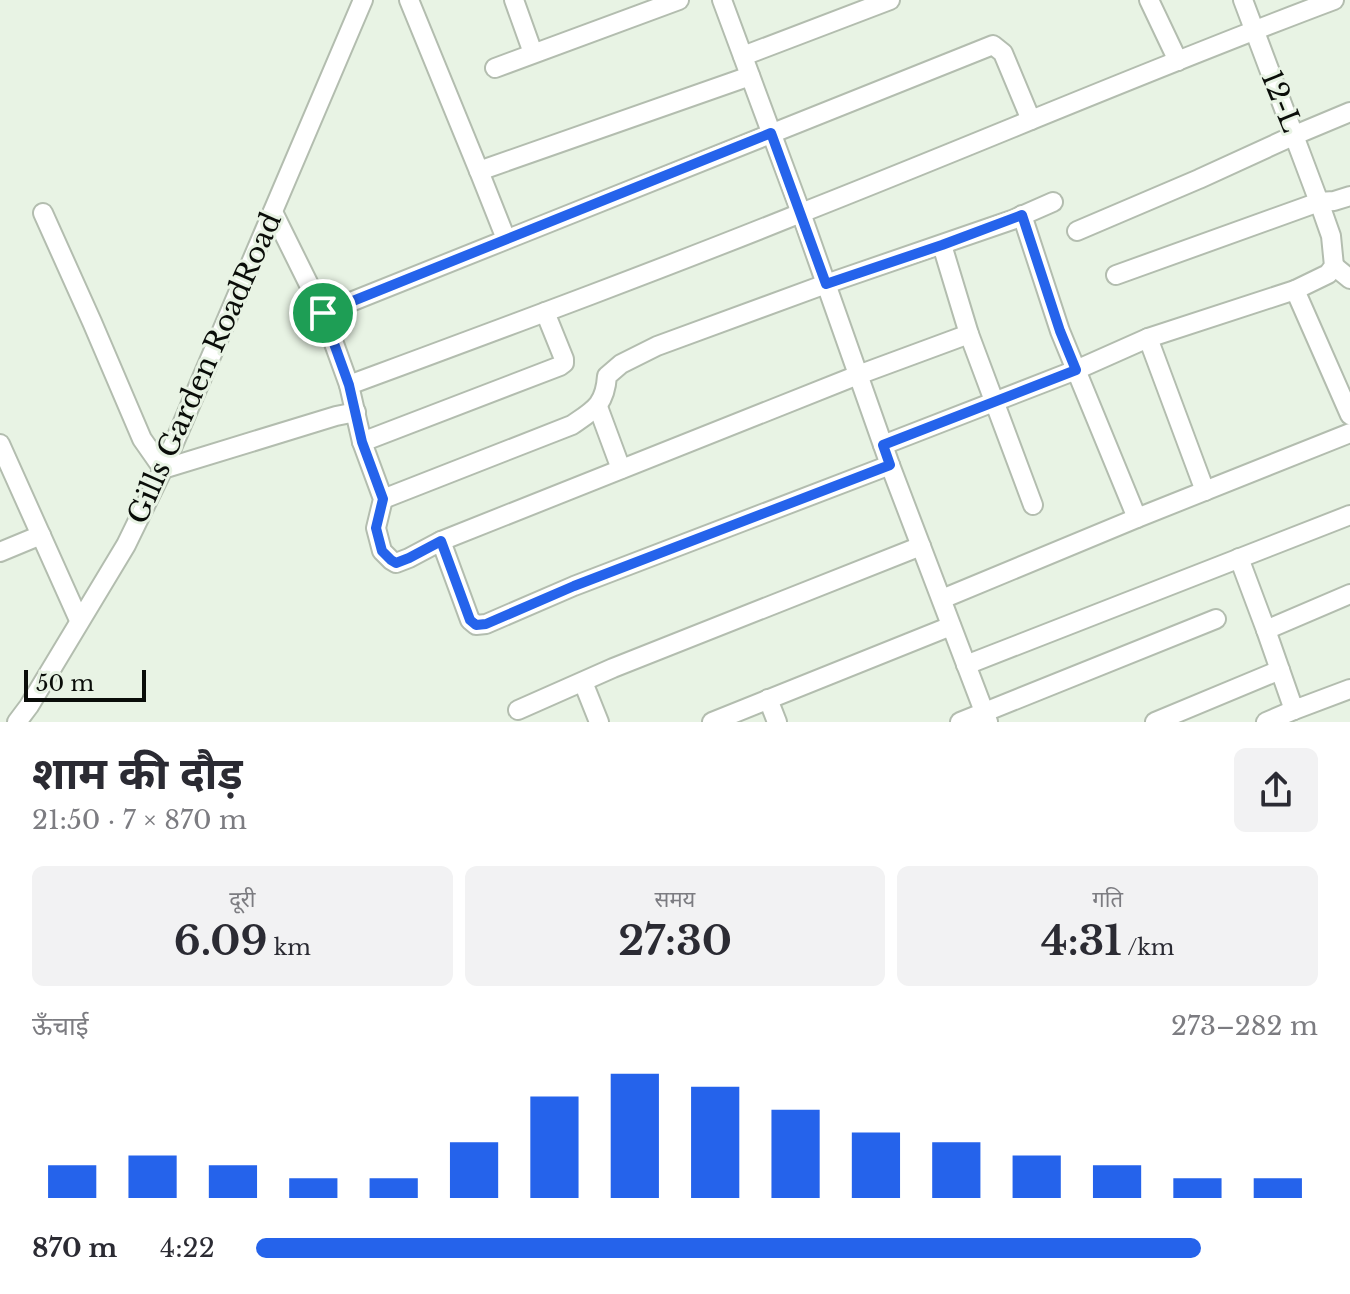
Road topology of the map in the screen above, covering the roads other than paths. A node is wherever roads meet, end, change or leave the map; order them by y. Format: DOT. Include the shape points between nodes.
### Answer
graph roads {
  1 [pos="363,0"];
  2 [pos="409,0"];
  3 [pos="514,0"];
  4 [pos="679,0"];
  5 [pos="722,0"];
  6 [pos="890,0"];
  7 [pos="1149,0"];
  8 [pos="1243,0"];
  9 [pos="1334,0"];
  10 [pos="1254,30"];
  11 [pos="533,53"];
  12 [pos="743,56"];
  13 [pos="1178,61"];
  14 [pos="495,68"];
  15 [pos="750,76"];
  16 [pos="1350,112"];
  17 [pos="1031,120"];
  18 [pos="771,133"];
  19 [pos="1295,135"];
  20 [pos="479,171"];
  21 [pos="1350,196"];
  22 [pos="1053,202"];
  23 [pos="1319,202"];
  24 [pos="273,212"];
  25 [pos="43,213"];
  26 [pos="801,213"];
  27 [pos="1022,215"];
  28 [pos="1077,231"];
  29 [pos="506,239"];
  30 [pos="942,245"];
  31 [pos="1334,266"];
  32 [pos="1116,275"];
  33 [pos="1350,279"];
  34 [pos="826,284"];
  35 [pos="1295,290"];
  36 [pos="545,312"];
  37 [pos="323,313"];
  38 [pos="969,334"];
  39 [pos="1148,338"];
  40 [pos="1076,370"];
  41 [pos="858,375"];
  42 [pos="349,385"];
  43 [pos="995,400"];
  44 [pos="1348,403"];
  45 [pos="598,407"];
  46 [pos="356,412"];
  47 [pos="1350,433"];
  48 [pos="362,442"];
  49 [pos="0,444"];
  50 [pos="883,445"];
  51 [pos="890,465"];
  52 [pos="163,469"];
  53 [pos="621,469"];
  54 [pos="1205,491"];
  55 [pos="383,499"];
  56 [pos="1033,505"];
  57 [pos="1350,515"];
  58 [pos="1137,518"];
  59 [pos="41,535"];
  60 [pos="441,541"];
  61 [pos="921,546"];
  62 [pos="0,552"];
  63 [pos="1239,558"];
  64 [pos="1350,594"];
  65 [pos="942,599"];
  66 [pos="1216,619"];
  67 [pos="79,620"];
  68 [pos="951,626"];
  69 [pos="1266,630"];
  70 [pos="966,665"];
  71 [pos="1280,670"];
  72 [pos="583,682"];
  73 [pos="1350,689"];
  74 [pos="768,699"];
  75 [pos="518,710"];
  76 [pos="1294,710"];
  77 [pos="986,717"];
  78 [pos="17,722"];
  79 [pos="599,722"];
  80 [pos="712,722"];
  81 [pos="777,722"];
  82 [pos="960,722"];
  83 [pos="1155,722"];
  84 [pos="1266,722"];
  1 -- 24 [label="street, Gills Garden RoadRoad"];
  2 -- 20 [label="street"];
  3 -- 11 [label="street"];
  4 -- 11 [label="street"];
  5 -- 12 [label="street"];
  6 -- 12 [label="street"];
  7 -- 13 [label="street"];
  8 -- 10 [label="street, 12-L"];
  9 -- 10 [label="street"];
  10 -- 13 [label="street"];
  10 -- 19 [label="street, 12-L"];
  11 -- 14 [label="street"];
  12 -- 15 [label="street"];
  13 -- 17 [label="street"];
  15 -- 18 [label="street"];
  15 -- 20 [label="street"];
  16 -- 19 [label="street"];
  17 -- 18 [label="street" via="1003,53 993,45"];
  17 -- 26 [label="street"];
  18 -- 26 [label="street"];
  18 -- 29 [label="street"];
  19 -- 23 [label="street, 12-L"];
  19 -- 28 [label="street"];
  20 -- 29 [label="street"];
  21 -- 23 [label="street"];
  22 -- 27 [label="street"];
  23 -- 31 [label="street, 12-L"];
  23 -- 32 [label="street"];
  24 -- 37 [label="street"];
  24 -- 52 [label="street, Gills Garden RoadRoad"];
  25 -- 52 [label="street" via="142,439"];
  26 -- 34 [label="street"];
  26 -- 36 [label="street"];
  27 -- 30 [label="street"];
  27 -- 40 [label="street"];
  29 -- 37 [label="street"];
  30 -- 34 [label="street"];
  30 -- 38 [label="street"];
  31 -- 33 [label="street"];
  31 -- 35 [label="street"];
  34 -- 41 [label="street"];
  34 -- 45 [label="street" via="621,364 607,376"];
  35 -- 39 [label="street"];
  35 -- 44 [label="street"];
  36 -- 42 [label="street"];
  36 -- 48 [label="street" via="564,359 560,366"];
  37 -- 42 [label="street"];
  38 -- 41 [label="street"];
  38 -- 43 [label="street"];
  39 -- 40 [label="street"];
  39 -- 54 [label="street"];
  40 -- 43 [label="street"];
  40 -- 58 [label="street"];
  41 -- 50 [label="street"];
  41 -- 53 [label="street"];
  42 -- 46 [label="street"];
  43 -- 50 [label="street"];
  43 -- 56 [label="street"];
  45 -- 53 [label="street"];
  45 -- 55 [label="street" via="572,425"];
  46 -- 48 [label="street"];
  46 -- 52 [label="street"];
  47 -- 54 [label="street"];
  48 -- 55 [label="street"];
  49 -- 59 [label="street"];
  50 -- 51 [label="street"];
  51 -- 60 [label="street" via="486,624 470,620"];
  51 -- 61 [label="street"];
  52 -- 67 [label="street, Gills Garden RoadRoad" via="126,545"];
  53 -- 60 [label="street"];
  54 -- 58 [label="street"];
  55 -- 60 [label="street" via="376,528 382,551 391,560 396,563"];
  57 -- 63 [label="street"];
  58 -- 65 [label="street"];
  59 -- 62 [label="street"];
  59 -- 67 [label="street"];
  61 -- 65 [label="street"];
  61 -- 72 [label="street"];
  63 -- 69 [label="street"];
  63 -- 70 [label="street"];
  64 -- 69 [label="street"];
  65 -- 68 [label="street"];
  66 -- 77 [label="street"];
  67 -- 78 [label="street, Gills Garden RoadRoad"];
  68 -- 70 [label="street"];
  68 -- 74 [label="street"];
  69 -- 71 [label="street"];
  70 -- 77 [label="street"];
  71 -- 76 [label="street"];
  71 -- 83 [label="street"];
  72 -- 75 [label="street"];
  72 -- 79 [label="street"];
  73 -- 76 [label="street"];
  74 -- 80 [label="street"];
  74 -- 81 [label="street"];
  76 -- 84 [label="street"];
  77 -- 82 [label="street"];
}
